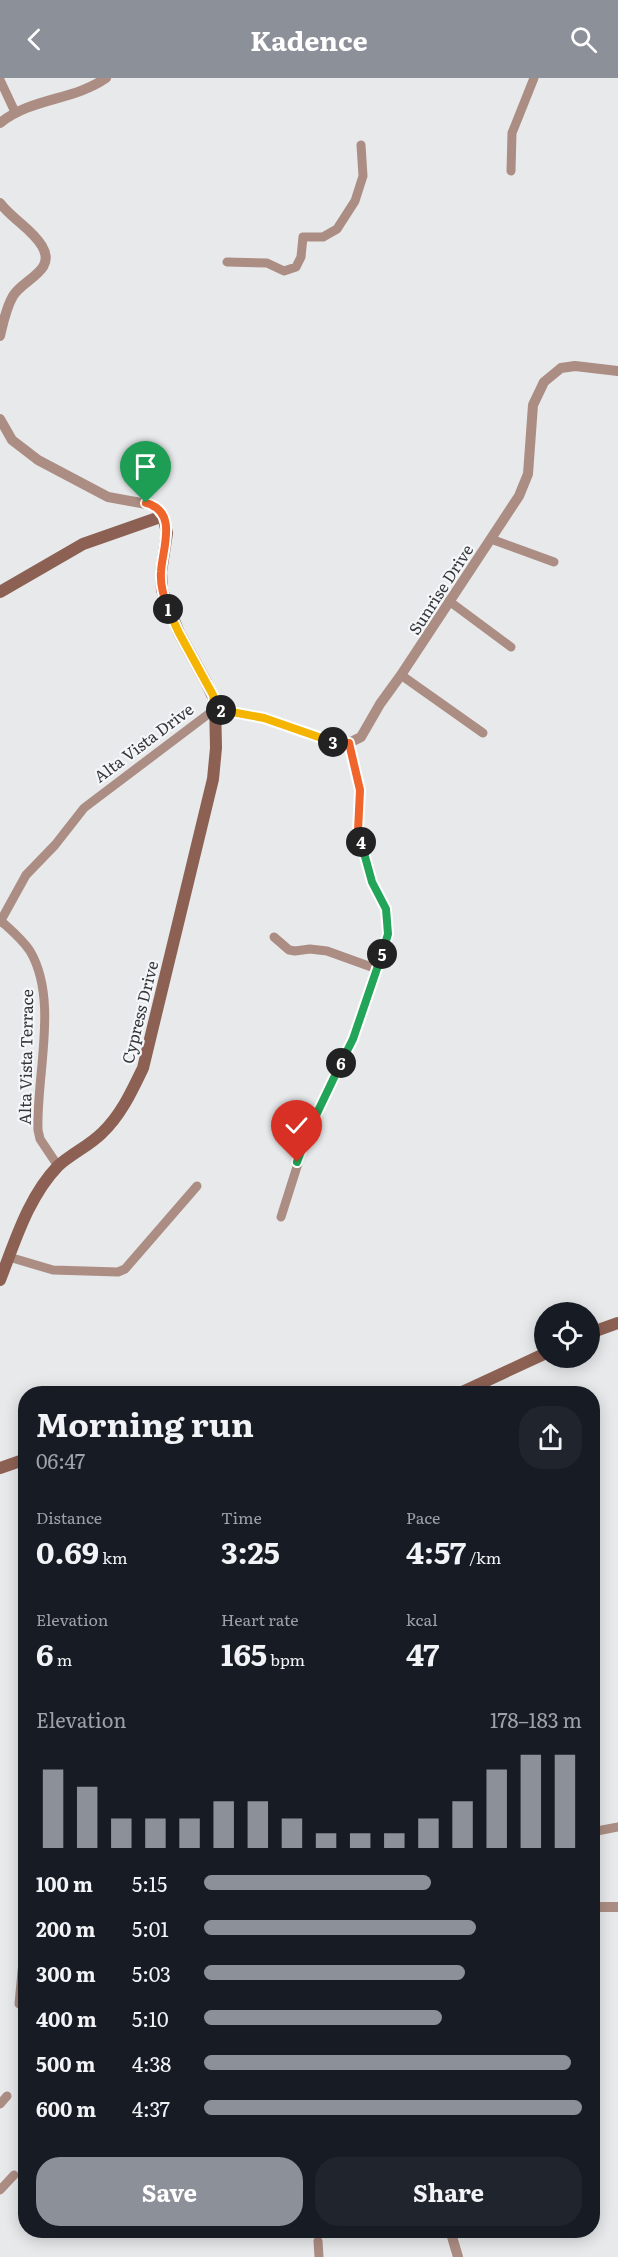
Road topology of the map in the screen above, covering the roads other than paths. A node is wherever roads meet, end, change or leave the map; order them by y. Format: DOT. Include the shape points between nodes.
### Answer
graph roads {
  1 [pos="106,78"];
  2 [pos="534,78"];
  3 [pos="0,80"];
  4 [pos="15,112"];
  5 [pos="0,123"];
  6 [pos="361,145"];
  7 [pos="511,171"];
  8 [pos="0,203"];
  9 [pos="227,262"];
  10 [pos="0,336"];
  11 [pos="618,371"];
  12 [pos="0,419"];
  13 [pos="163,516"];
  14 [pos="491,539"];
  15 [pos="554,562"];
  16 [pos="0,592"];
  17 [pos="449,601"];
  18 [pos="511,646"];
  19 [pos="401,675"];
  20 [pos="215,709"];
  21 [pos="483,733"];
  22 [pos="349,743"];
  23 [pos="0,921"];
  24 [pos="274,937"];
  25 [pos="377,969"];
  26 [pos="58,1166"];
  27 [pos="197,1186"];
  28 [pos="280,1217"];
  29 [pos="9,1257"];
  30 [pos="0,1280"];
  31 [pos="618,1323"];
  32 [pos="600,1329"];
  33 [pos="534,1359"];
  34 [pos="475,1386"];
  35 [pos="18,1462"];
  36 [pos="0,1468"];
  37 [pos="618,1827"];
  38 [pos="600,1830"];
  39 [pos="600,1907"];
  40 [pos="618,1907"];
  41 [pos="14,2175"];
  42 [pos="0,2190"];
  43 [pos="452,2238"];
  44 [pos="318,2241"];
  45 [pos="319,2257"];
  46 [pos="458,2257"];
  1 -- 4 [label="street" via="80,93 38,102"];
  2 -- 7 [label="street" via="512,133"];
  3 -- 4 [label="street"];
  4 -- 5 [label="street"];
  6 -- 9 [label="street" via="363,176 355,201 337,229 323,237 303,237 296,267 288,271 267,262"];
  8 -- 10 [label="street" via="38,240 46,256 42,270 12,297"];
  11 -- 14 [label="street, Sunrise Drive" via="561,368 544,382 533,405 528,474 519,496"];
  12 -- 13 [label="street" via="12,440 38,460 108,497 152,504"];
  13 -- 16 [label="main road" via="83,544"];
  13 -- 20 [label="main road, Alta Vista Drive" via="167,533 162,590 179,633 213,695"];
  14 -- 15 [label="street"];
  14 -- 17 [label="street, Sunrise Drive"];
  17 -- 18 [label="street"];
  17 -- 19 [label="street, Sunrise Drive"];
  19 -- 21 [label="street"];
  19 -- 22 [label="street, Sunrise Drive" via="361,737"];
  20 -- 22 [label="street" via="264,718 333,742"];
  20 -- 23 [label="street, Alta Vista Drive" via="84,808 26,875"];
  20 -- 26 [label="main road, Cypress Drive" via="213,779 143,1068 129,1097 101,1134"];
  22 -- 25 [label="street" via="360,790 358,831 372,882 386,909 388,934"];
  23 -- 26 [label="street, Alta Vista Terrace" via="28,949 43,985 38,1130 40,1140"];
  24 -- 25 [label="street" via="289,950 327,951"];
  25 -- 28 [label="street" via="353,1039 308,1132"];
  26 -- 29 [label="main road, Cypress Drive" via="25,1216"];
  27 -- 29 [label="street" via="125,1269 109,1273 52,1270"];
  29 -- 30 [label="main road, Cypress Drive"];
  31 -- 32 [label="main road"];
  33 -- 34 [label="main road"];
  35 -- 36 [label="main road"];
  37 -- 38 [label="street"];
  39 -- 40 [label="street"];
  41 -- 42 [label="street"];
  43 -- 46 [label="street"];
  44 -- 45 [label="street"];
}
